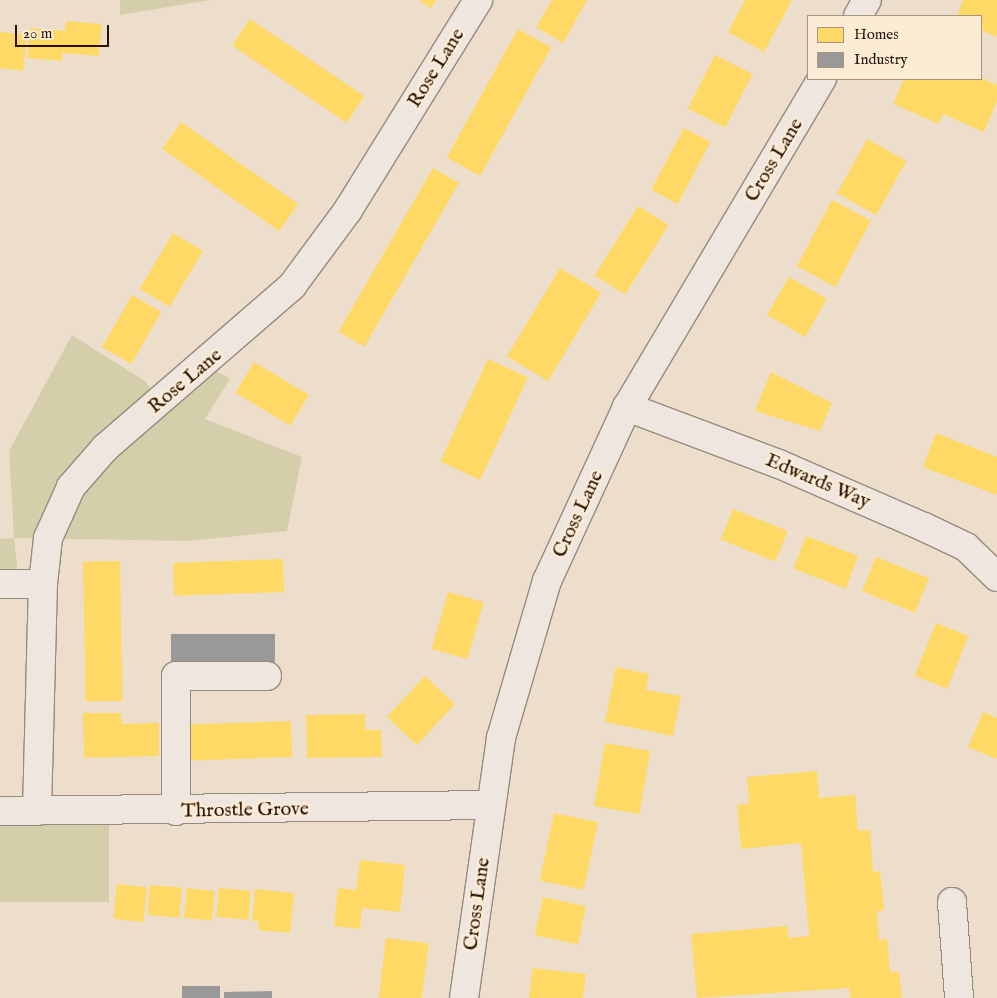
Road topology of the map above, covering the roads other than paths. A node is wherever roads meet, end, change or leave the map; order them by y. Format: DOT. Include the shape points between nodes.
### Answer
graph roads {
  1 [pos="478,0"];
  2 [pos="867,0"];
  3 [pos="859,15"];
  4 [pos="821,80"];
  5 [pos="627,407"];
  6 [pos="997,577"];
  7 [pos="0,584"];
  8 [pos="43,584"];
  9 [pos="267,676"];
  10 [pos="491,806"];
  11 [pos="0,811"];
  12 [pos="37,811"];
  13 [pos="176,811"];
  14 [pos="952,902"];
  15 [pos="464,998"];
  16 [pos="959,998"];
  1 -- 8 [label="street, Rose Lane" via="348,210 292,286 105,448 72,487 48,538"];
  2 -- 3 [label="street"];
  4 -- 5 [label="street, Cross Lane"];
  5 -- 6 [label="street, Edwards Way" via="779,464 924,527 966,547"];
  5 -- 10 [label="street, Cross Lane" via="547,581 501,738"];
  7 -- 8 [label="street"];
  8 -- 12 [label="street, Rose Lane"];
  9 -- 13 [label="street" via="176,676"];
  10 -- 13 [label="street, Throstle Grove"];
  10 -- 15 [label="street, Cross Lane"];
  11 -- 12 [label="street, Throstle Grove"];
  12 -- 13 [label="street, Throstle Grove"];
  14 -- 16 [label="street"];
}
